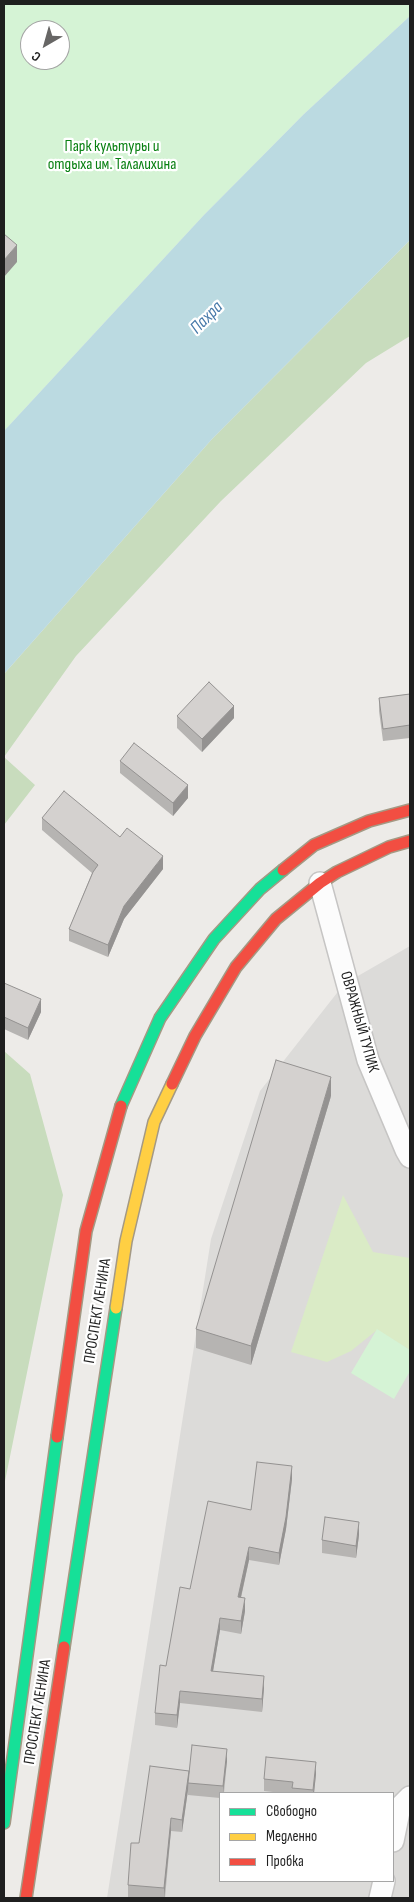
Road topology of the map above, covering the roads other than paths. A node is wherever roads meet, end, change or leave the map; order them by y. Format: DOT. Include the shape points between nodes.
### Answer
graph roads {
  1 [pos="410,810"];
  2 [pos="410,841"];
  3 [pos="320,883"];
  4 [pos="410,1157"];
  5 [pos="410,1797"];
  6 [pos="4,1822"];
  7 [pos="394,1836"];
  8 [pos="384,1882"];
  9 [pos="26,1898"];
  10 [pos="380,1898"];
  1 -- 6 [label="main road, ПРОСПЕКТ ЛЕНИНА" via="369,821 314,845 260,889 214,939 160,1018 119,1111 86,1231"];
  2 -- 3 [label="main road, ПРОСПЕКТ ЛЕНИНА" via="389,847"];
  3 -- 4 [label="street, ОВРАЖНЫЙ ТУПИК" via="368,1060"];
  3 -- 9 [label="main road, ПРОСПЕКТ ЛЕНИНА" via="276,919 236,967 195,1036 154,1122 126,1241"];
  5 -- 7 [label="street" via="400,1807"];
  8 -- 10 [label="street"];
}
